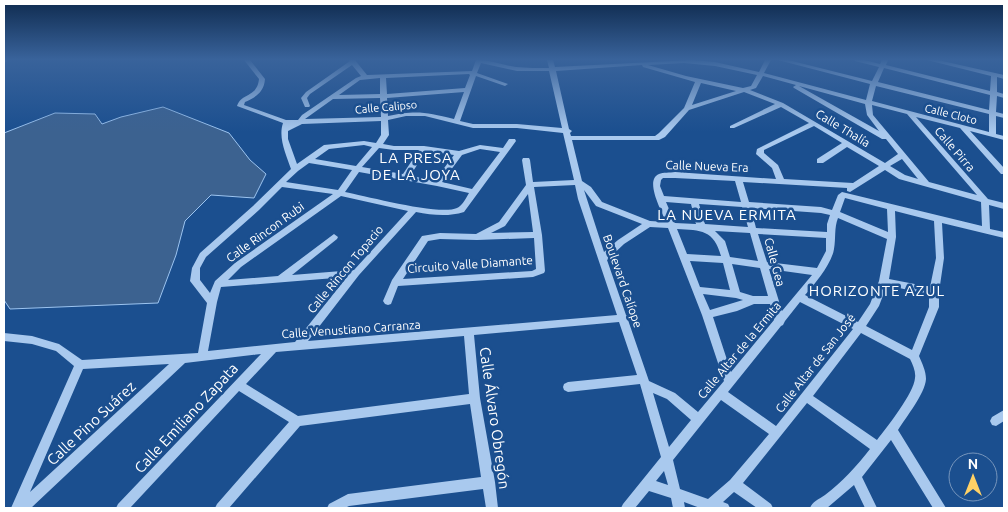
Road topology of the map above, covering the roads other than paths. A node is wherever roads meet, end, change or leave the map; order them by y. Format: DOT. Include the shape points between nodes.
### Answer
graph roads {
  1 [pos="261,84"];
  2 [pos="321,84"];
  3 [pos="353,84"];
  4 [pos="384,84"];
  5 [pos="469,84"];
  6 [pos="556,84"];
  7 [pos="698,84"];
  8 [pos="713,84"];
  9 [pos="757,84"];
  10 [pos="792,84"];
  11 [pos="794,84"];
  12 [pos="874,84"];
  13 [pos="960,84"];
  14 [pos="994,84"];
  15 [pos="467,90"];
  16 [pos="746,91"];
  17 [pos="994,93"];
  18 [pos="385,96"];
  19 [pos="1004,96"];
  20 [pos="332,97"];
  21 [pos="869,102"];
  22 [pos="781,104"];
  23 [pos="307,106"];
  24 [pos="687,110"];
  25 [pos="908,113"];
  26 [pos="993,114"];
  27 [pos="1004,116"];
  28 [pos="302,119"];
  29 [pos="385,119"];
  30 [pos="456,122"];
  31 [pos="814,123"];
  32 [pos="285,126"];
  33 [pos="962,126"];
  34 [pos="732,127"];
  35 [pos="568,135"];
  36 [pos="992,135"];
  37 [pos="1004,138"];
  38 [pos="889,140"];
  39 [pos="512,141"];
  40 [pos="848,143"];
  41 [pos="380,144"];
  42 [pos="394,148"];
  43 [pos="424,148"];
  44 [pos="505,151"];
  45 [pos="459,153"];
  46 [pos="902,155"];
  47 [pos="308,160"];
  48 [pos="526,160"];
  49 [pos="820,161"];
  50 [pos="414,164"];
  51 [pos="886,168"];
  52 [pos="295,169"];
  53 [pos="358,169"];
  54 [pos="1004,172"];
  55 [pos="404,178"];
  56 [pos="738,178"];
  57 [pos="578,182"];
  58 [pos="781,182"];
  59 [pos="437,183"];
  60 [pos="281,184"];
  61 [pos="530,185"];
  62 [pos="927,185"];
  63 [pos="855,186"];
  64 [pos="474,192"];
  65 [pos="340,193"];
  66 [pos="842,195"];
  67 [pos="662,199"];
  68 [pos="984,200"];
  69 [pos="694,201"];
  70 [pos="746,205"];
  71 [pos="1004,206"];
  72 [pos="891,207"];
  73 [pos="414,209"];
  74 [pos="834,213"];
  75 [pos="452,214"];
  76 [pos="938,218"];
  77 [pos="649,224"];
  78 [pos="672,225"];
  79 [pos="701,226"];
  80 [pos="986,230"];
  81 [pos="754,231"];
  82 [pos="538,235"];
  83 [pos="830,235"];
  84 [pos="1004,235"];
  85 [pos="334,237"];
  86 [pos="477,237"];
  87 [pos="892,237"];
  88 [pos="685,257"];
  89 [pos="602,259"];
  90 [pos="728,260"];
  91 [pos="763,264"];
  92 [pos="819,272"];
  93 [pos="356,273"];
  94 [pos="281,278"];
  95 [pos="884,281"];
  96 [pos="394,283"];
  97 [pos="218,284"];
  98 [pos="697,290"];
  99 [pos="934,292"];
  100 [pos="736,294"];
  101 [pos="800,297"];
  102 [pos="753,300"];
  103 [pos="773,300"];
  104 [pos="388,301"];
  105 [pos="212,302"];
  106 [pos="707,315"];
  107 [pos="624,318"];
  108 [pos="780,322"];
  109 [pos="858,329"];
  110 [pos="469,332"];
  111 [pos="4,338"];
  112 [pos="298,347"];
  113 [pos="273,348"];
  114 [pos="202,356"];
  115 [pos="914,356"];
  116 [pos="182,359"];
  117 [pos="80,365"];
  118 [pos="643,381"];
  119 [pos="730,383"];
  120 [pos="238,385"];
  121 [pos="568,386"];
  122 [pos="721,394"];
  123 [pos="805,396"];
  124 [pos="475,398"];
  125 [pos="699,420"];
  126 [pos="298,421"];
  127 [pos="890,430"];
  128 [pos="777,433"];
  129 [pos="877,447"];
  130 [pos="667,458"];
  131 [pos="856,476"];
  132 [pos="489,482"];
  133 [pos="647,484"];
  134 [pos="734,484"];
  135 [pos="676,494"];
  136 [pos="708,507"];
  137 [pos="17,508"];
  138 [pos="22,508"];
  139 [pos="122,508"];
  140 [pos="221,508"];
  141 [pos="333,508"];
  142 [pos="492,508"];
  143 [pos="627,508"];
  144 [pos="679,508"];
  145 [pos="724,508"];
  146 [pos="768,508"];
  147 [pos="816,508"];
  148 [pos="872,508"];
  149 [pos="940,508"];
  1 -- 32 [label="street" via="254,96 240,106 279,119"];
  2 -- 23 [label="street" via="304,98"];
  3 -- 20 [label="street"];
  4 -- 18 [label="street"];
  5 -- 15 [label="street"];
  6 -- 35 [label="street, Boulevard Calíope"];
  7 -- 24 [label="street"];
  8 -- 16 [label="street, Calle Thalía"];
  9 -- 16 [label="street"];
  10 -- 38 [label="street"];
  11 -- 21 [label="street, Calle Cloto"];
  12 -- 21 [label="street"];
  12 -- 26 [label="street"];
  13 -- 17 [label="street"];
  14 -- 17 [label="street"];
  15 -- 18 [label="street"];
  15 -- 30 [label="street"];
  16 -- 22 [label="street, Calle Thalía"];
  16 -- 24 [label="street"];
  17 -- 19 [label="street"];
  17 -- 26 [label="street"];
  18 -- 20 [label="street"];
  18 -- 29 [label="street"];
  20 -- 23 [label="street"];
  20 -- 28 [label="street"];
  21 -- 25 [label="street, Calle Cloto"];
  21 -- 38 [label="street" via="870,115"];
  22 -- 31 [label="street, Calle Thalía"];
  22 -- 34 [label="street"];
  23 -- 28 [label="street"];
  24 -- 35 [label="street, Calle Calipso" via="656,138"];
  25 -- 33 [label="street, Calle Cloto"];
  25 -- 68 [label="street, Calle Pirra"];
  26 -- 27 [label="street"];
  26 -- 36 [label="street"];
  28 -- 29 [label="street, Calle Calipso"];
  28 -- 32 [label="street"];
  29 -- 30 [label="street, Calle Calipso" via="425,114"];
  29 -- 41 [label="street" via="386,135"];
  30 -- 35 [label="street, Calle Calipso" via="517,126"];
  31 -- 40 [label="street, Calle Thalía"];
  31 -- 58 [label="street" via="759,152 775,167"];
  32 -- 52 [label="street" via="284,139"];
  33 -- 36 [label="street, Calle Cloto"];
  33 -- 54 [label="street"];
  35 -- 57 [label="street, Boulevard Calíope"];
  36 -- 37 [label="street, Calle Cloto"];
  38 -- 46 [label="street"];
  39 -- 44 [label="street"];
  40 -- 49 [label="street"];
  40 -- 51 [label="street, Calle Thalía"];
  41 -- 42 [label="street"];
  41 -- 47 [label="street" via="327,147"];
  41 -- 53 [label="street, Calle Rincon Rubi"];
  42 -- 43 [label="street"];
  42 -- 50 [label="street" via="408,155"];
  43 -- 45 [label="street"];
  43 -- 50 [label="street"];
  44 -- 45 [label="street" via="480,147"];
  44 -- 64 [label="street"];
  45 -- 59 [label="street"];
  46 -- 51 [label="street"];
  46 -- 62 [label="street"];
  47 -- 52 [label="street"];
  47 -- 53 [label="street"];
  48 -- 61 [label="street"];
  50 -- 55 [label="street"];
  51 -- 62 [label="street, Calle Thalía"];
  51 -- 63 [label="street"];
  52 -- 60 [label="street"];
  53 -- 55 [label="street"];
  53 -- 65 [label="street, Calle Rincon Rubi"];
  55 -- 59 [label="street"];
  56 -- 58 [label="street, Calle Nueva Era"];
  56 -- 67 [label="street, Calle Nueva Era" via="661,176 655,182"];
  56 -- 70 [label="street, Calle Gea"];
  57 -- 61 [label="street"];
  57 -- 77 [label="street" via="599,204"];
  57 -- 89 [label="street, Boulevard Calíope"];
  58 -- 63 [label="street, Calle Nueva Era"];
  59 -- 64 [label="street"];
  60 -- 65 [label="street"];
  60 -- 105 [label="street" via="203,255 196,268 195,281"];
  61 -- 82 [label="street, Circuito Valle Diamante"];
  61 -- 86 [label="street, Circuito Valle Diamante" via="502,224"];
  62 -- 68 [label="street, Calle Thalía"];
  63 -- 66 [label="street"];
  64 -- 75 [label="street" via="461,210"];
  65 -- 73 [label="street"];
  65 -- 97 [label="street, Calle Rincon Rubi" via="238,265"];
  66 -- 72 [label="street"];
  66 -- 74 [label="street, Calle Altar de la Ermita"];
  67 -- 69 [label="street"];
  67 -- 78 [label="street, Calle Nueva Era"];
  68 -- 71 [label="street, Calle Thalía"];
  68 -- 80 [label="street"];
  69 -- 70 [label="street"];
  69 -- 79 [label="street"];
  70 -- 74 [label="street"];
  70 -- 81 [label="street, Calle Gea"];
  72 -- 76 [label="street"];
  72 -- 87 [label="street, Calle Altar de San José"];
  73 -- 75 [label="street"];
  73 -- 93 [label="street, Calle Rincon Topacio"];
  74 -- 83 [label="street, Calle Altar de la Ermita"];
  74 -- 87 [label="street"];
  76 -- 80 [label="street"];
  76 -- 99 [label="street" via="940,258"];
  77 -- 78 [label="street"];
  77 -- 89 [label="street"];
  78 -- 79 [label="street"];
  78 -- 88 [label="street, Calle Nueva Era"];
  79 -- 81 [label="street"];
  79 -- 90 [label="street" via="718,238"];
  80 -- 84 [label="street"];
  81 -- 83 [label="street"];
  81 -- 91 [label="street, Calle Gea"];
  82 -- 86 [label="street, Circuito Valle Diamante"];
  82 -- 96 [label="street, Circuito Valle Diamante" via="542,267 538,273"];
  83 -- 92 [label="street, Calle Altar de la Ermita" via="830,251"];
  85 -- 94 [label="street"];
  86 -- 96 [label="street, Circuito Valle Diamante" via="426,238"];
  87 -- 95 [label="street, Calle Altar de San José"];
  88 -- 90 [label="street"];
  88 -- 98 [label="street, Calle Nueva Era"];
  89 -- 107 [label="street, Boulevard Calíope"];
  90 -- 91 [label="street"];
  90 -- 100 [label="street"];
  91 -- 92 [label="street"];
  91 -- 103 [label="street, Calle Gea"];
  92 -- 101 [label="street, Calle Altar de la Ermita"];
  93 -- 94 [label="street"];
  93 -- 112 [label="street, Calle Rincon Topacio"];
  94 -- 97 [label="street"];
  95 -- 99 [label="street"];
  95 -- 109 [label="street, Calle Altar de San José" via="874,306"];
  96 -- 104 [label="street, Circuito Valle Diamante"];
  97 -- 105 [label="street, Calle Rincon Rubi"];
  98 -- 100 [label="street"];
  98 -- 106 [label="street, Calle Nueva Era"];
  99 -- 115 [label="street" via="933,314"];
  100 -- 102 [label="street"];
  101 -- 108 [label="street, Calle Altar de la Ermita"];
  101 -- 109 [label="street"];
  102 -- 103 [label="street"];
  102 -- 106 [label="street"];
  103 -- 108 [label="street, Calle Gea"];
  105 -- 114 [label="street, Calle Rincon Rubi"];
  106 -- 119 [label="street, Calle Nueva Era"];
  107 -- 110 [label="street, Calle Venustiano Carranza"];
  107 -- 118 [label="street, Boulevard Calíope"];
  108 -- 119 [label="street, Calle Altar de la Ermita"];
  109 -- 115 [label="street"];
  109 -- 123 [label="street, Calle Altar de San José"];
  110 -- 112 [label="street, Calle Venustiano Carranza"];
  110 -- 124 [label="street, Calle Álvaro Obregón"];
  111 -- 117 [label="street" via="32,340 59,348"];
  112 -- 113 [label="street, Calle Venustiano Carranza"];
  113 -- 114 [label="street, Calle Venustiano Carranza"];
  113 -- 120 [label="street, Calle Emiliano Zapata"];
  114 -- 116 [label="street, Calle Venustiano Carranza"];
  115 -- 127 [label="street" via="921,379"];
  116 -- 117 [label="street, Calle Venustiano Carranza"];
  116 -- 138 [label="street, Calle Pino Suárez"];
  117 -- 137 [label="street"];
  118 -- 121 [label="street"];
  118 -- 125 [label="street" via="672,396"];
  118 -- 130 [label="street, Boulevard Calíope"];
  119 -- 122 [label="street, Calle Altar de la Ermita"];
  120 -- 126 [label="street"];
  120 -- 139 [label="street, Calle Emiliano Zapata"];
  122 -- 125 [label="street, Calle Altar de la Ermita"];
  122 -- 128 [label="street"];
  123 -- 128 [label="street, Calle Altar de San José"];
  123 -- 129 [label="street"];
  124 -- 126 [label="street"];
  124 -- 132 [label="street, Calle Álvaro Obregón"];
  125 -- 130 [label="street, Calle Altar de la Ermita"];
  126 -- 140 [label="street"];
  127 -- 129 [label="street"];
  127 -- 149 [label="street"];
  128 -- 134 [label="street, Calle Altar de San José"];
  129 -- 131 [label="street"];
  130 -- 133 [label="street, Calle Altar de la Ermita"];
  130 -- 135 [label="street, Boulevard Calíope"];
  131 -- 147 [label="street"];
  131 -- 148 [label="street"];
  132 -- 141 [label="street" via="348,500"];
  132 -- 142 [label="street, Calle Álvaro Obregón"];
  133 -- 135 [label="street"];
  133 -- 143 [label="street, Calle Altar de la Ermita"];
  134 -- 136 [label="street, Calle Altar de San José"];
  134 -- 146 [label="street"];
  135 -- 136 [label="street"];
  135 -- 144 [label="street, Boulevard Calíope"];
  136 -- 145 [label="street"];
}
